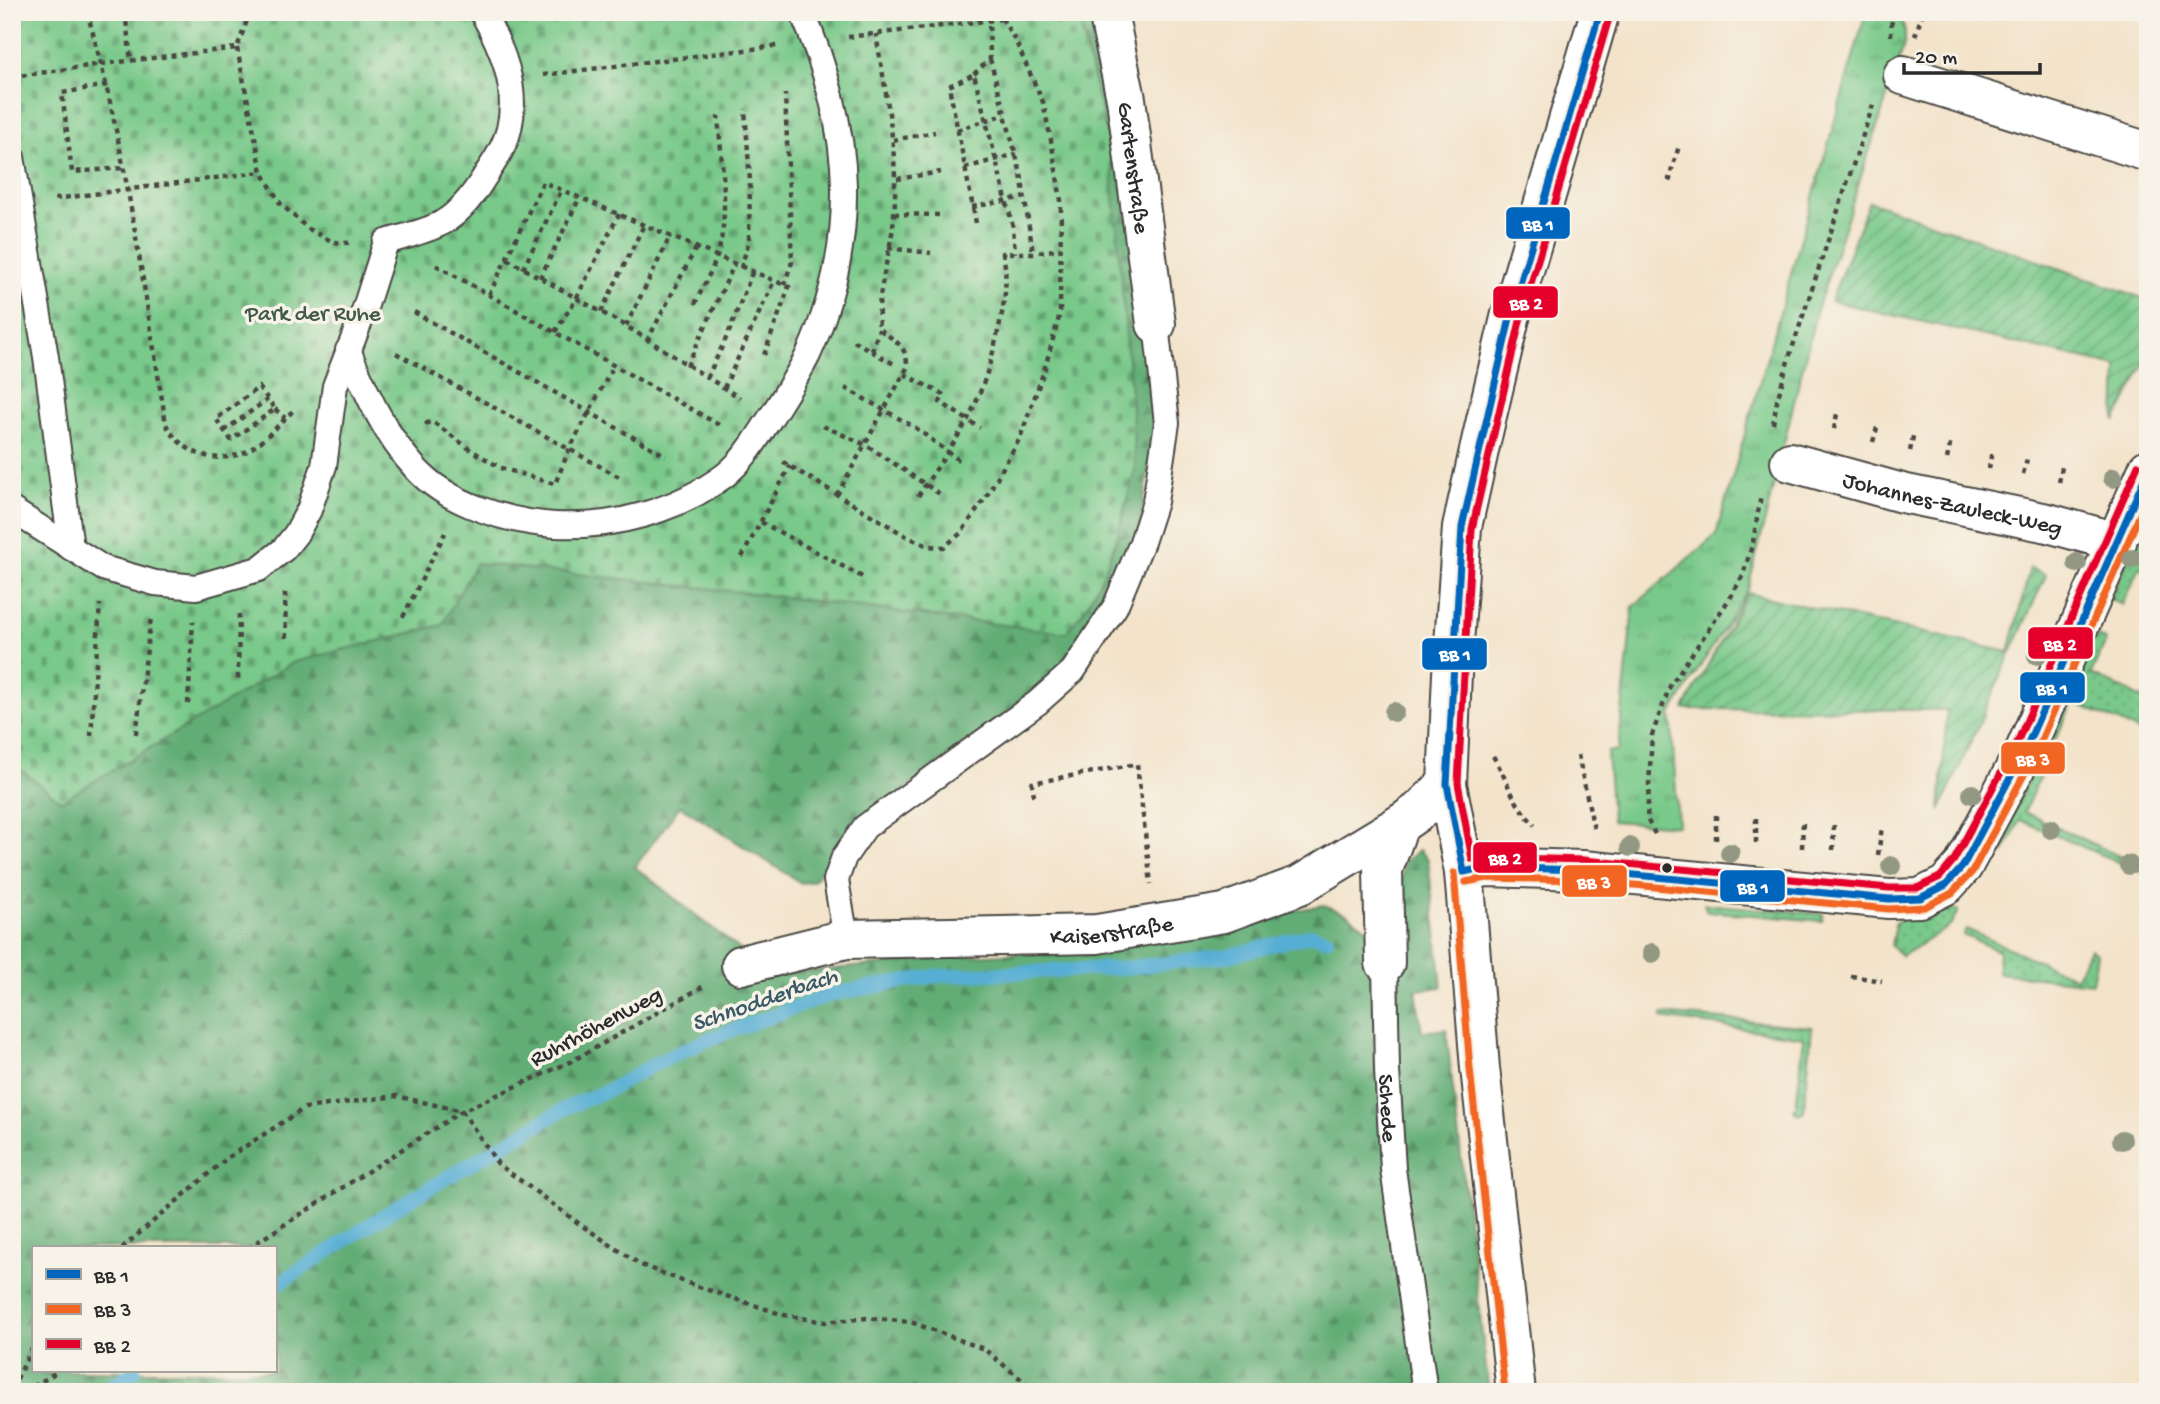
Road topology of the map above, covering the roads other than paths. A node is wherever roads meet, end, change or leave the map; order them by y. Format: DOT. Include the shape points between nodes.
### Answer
graph roads {
  1 [pos="482,12"];
  2 [pos="802,12"];
  3 [pos="1108,12"];
  4 [pos="1600,12"];
  5 [pos="1903,75"];
  6 [pos="2148,152"];
  7 [pos="12,157"];
  8 [pos="1156,324"];
  9 [pos="344,360"];
  10 [pos="1790,461"];
  11 [pos="2148,469"];
  12 [pos="12,510"];
  13 [pos="2117,542"];
  14 [pos="71,548"];
  15 [pos="1447,784"];
  16 [pos="1399,825"];
  17 [pos="1464,872"];
  18 [pos="846,939"];
  19 [pos="1385,963"];
  20 [pos="741,965"];
  21 [pos="1425,1392"];
  22 [pos="1516,1392"];
  1 -- 9 [label="lane" via="510,79 513,105 509,130 499,154 460,209 443,222 386,242"];
  2 -- 9 [label="lane" via="815,41 840,135 842,234 823,317 807,356 753,444 726,474 691,496 650,513 574,526 526,523 461,500 418,471 396,445"];
  3 -- 8 [label="street, Gartenstraße" via="1126,99"];
  4 -- 15 [label="street" via="1510,318 1462,527"];
  5 -- 6 [label="street"];
  7 -- 14 [label="lane" via="46,357"];
  8 -- 18 [label="lane" via="1167,423 1155,502 1115,607 1073,671 1037,703 865,827 836,880"];
  9 -- 14 [label="lane" via="335,386 324,466 309,510 284,549 259,569 196,587 155,583 103,568"];
  10 -- 13 [label="street, Johannes-Zauleck-Weg" via="1902,493"];
  11 -- 13 [label="street"];
  12 -- 14 [label="lane"];
  13 -- 17 [label="street" via="2025,750 1963,866 1946,885 1920,898 1889,899 1582,870 1486,867"];
  15 -- 16 [label="street, Kaiserstraße"];
  15 -- 17 [label="street"];
  16 -- 18 [label="street, Kaiserstraße" via="1300,885 1224,913 1097,934"];
  16 -- 19 [label="street, Schede" via="1383,870"];
  17 -- 22 [label="street" via="1480,1068"];
  18 -- 20 [label="street, Kaiserstraße"];
  19 -- 21 [label="lane, Schede" via="1393,1169"];
}
